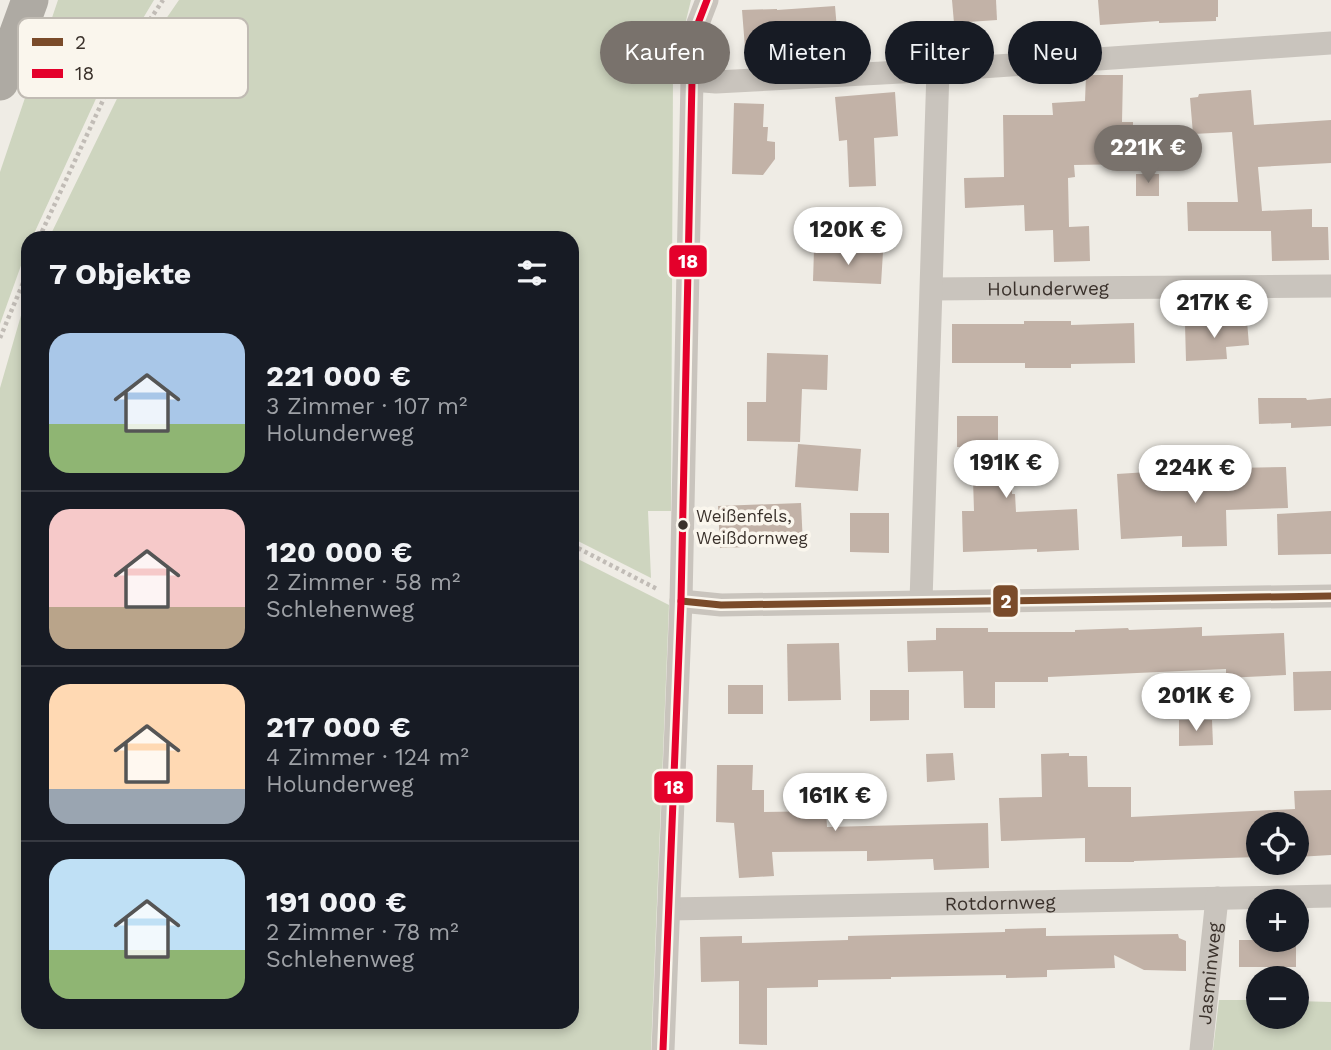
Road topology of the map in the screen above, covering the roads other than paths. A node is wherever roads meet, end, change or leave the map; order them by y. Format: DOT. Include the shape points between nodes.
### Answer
graph roads {
  1 [pos="30,0"];
  2 [pos="708,0"];
  3 [pos="23,18"];
  4 [pos="699,21"];
  5 [pos="18,33"];
  6 [pos="1331,43"];
  7 [pos="994,66"];
  8 [pos="885,73"];
  9 [pos="730,81"];
  10 [pos="0,82"];
  11 [pos="692,84"];
  12 [pos="938,84"];
  13 [pos="1331,286"];
  14 [pos="932,289"];
  15 [pos="1331,596"];
  16 [pos="681,601"];
  17 [pos="921,601"];
  18 [pos="1331,896"];
  19 [pos="1217,898"];
  20 [pos="669,909"];
  21 [pos="663,1050"];
  22 [pos="1201,1050"];
  1 -- 3 [label="highway"];
  2 -- 4 [label="street"];
  5 -- 10 [label="highway"];
  6 -- 7 [label="street"];
  8 -- 9 [label="street"];
  11 -- 16 [label="street"];
  12 -- 14 [label="street"];
  13 -- 14 [label="street, Holunderweg"];
  14 -- 17 [label="street"];
  15 -- 17 [label="street"];
  16 -- 17 [label="street" via="721,605"];
  16 -- 20 [label="street"];
  18 -- 19 [label="street, Rotdornweg"];
  19 -- 20 [label="street, Rotdornweg"];
  19 -- 22 [label="street, Jasminweg"];
  20 -- 21 [label="street"];
}
